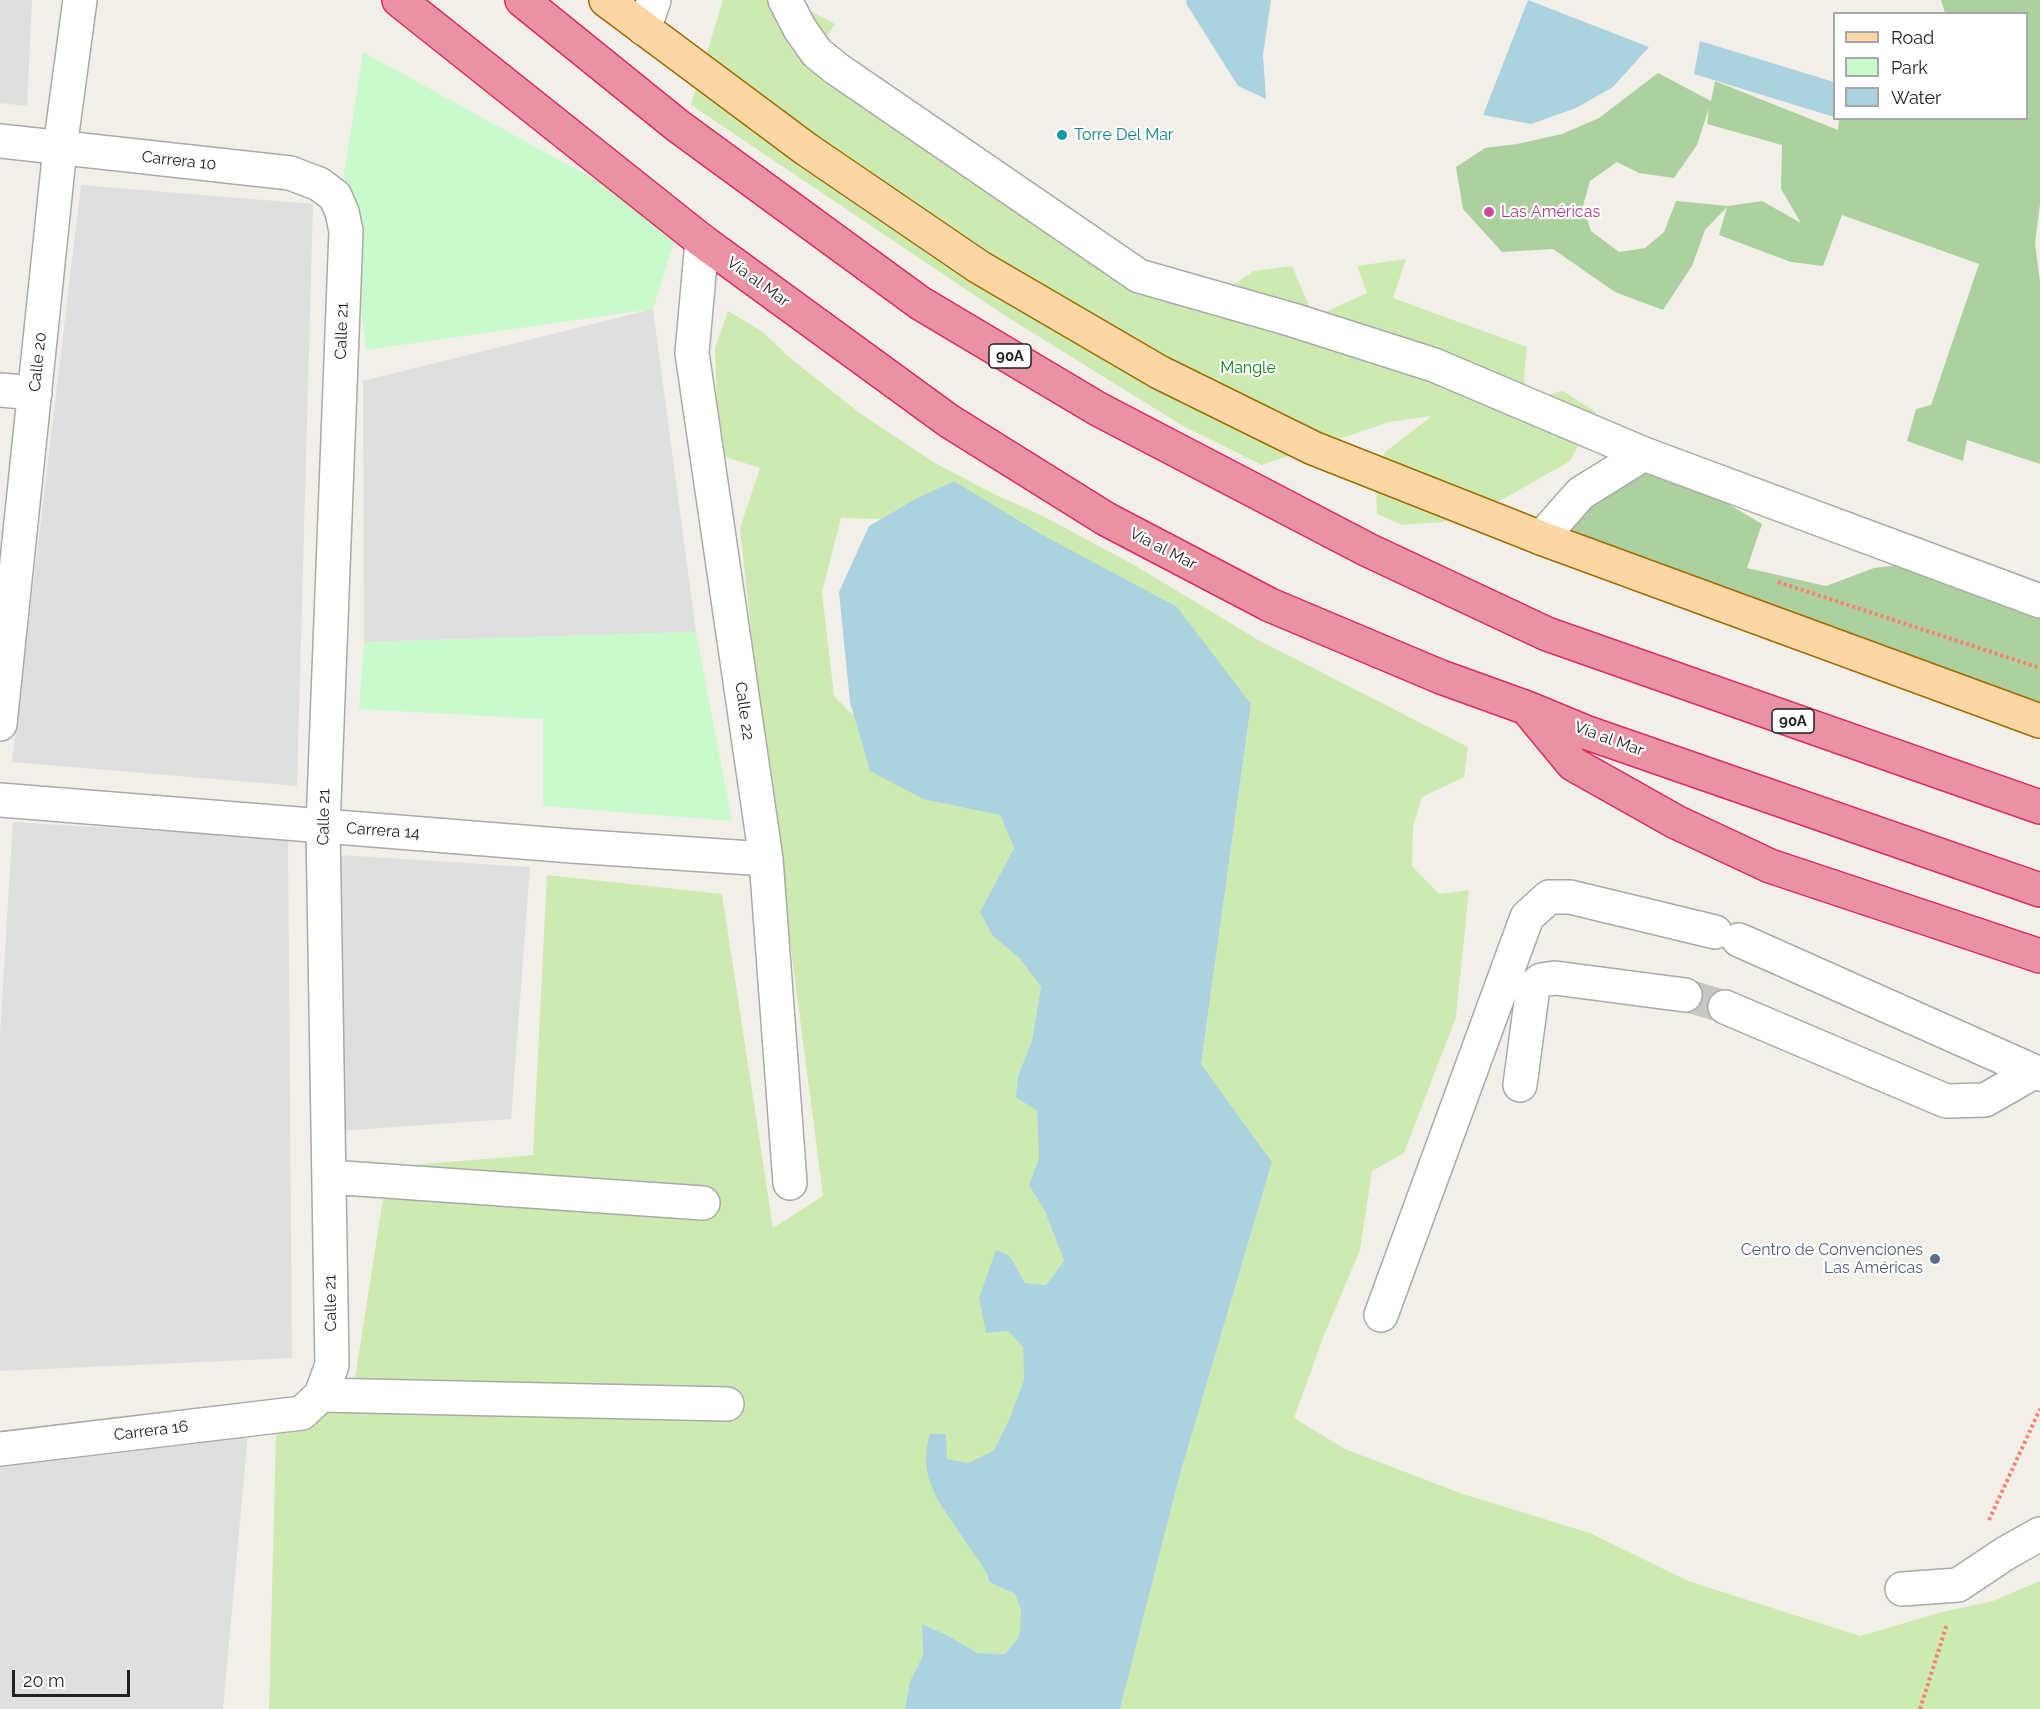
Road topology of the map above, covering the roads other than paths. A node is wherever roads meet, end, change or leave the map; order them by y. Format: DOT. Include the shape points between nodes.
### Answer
graph roads {
  1 [pos="80,0"];
  2 [pos="399,0"];
  3 [pos="522,0"];
  4 [pos="606,0"];
  5 [pos="785,0"];
  6 [pos="649,15"];
  7 [pos="0,141"];
  8 [pos="60,148"];
  9 [pos="342,212"];
  10 [pos="702,242"];
  11 [pos="0,390"];
  12 [pos="35,393"];
  13 [pos="1644,454"];
  14 [pos="1541,538"];
  15 [pos="2040,601"];
  16 [pos="1527,708"];
  17 [pos="2040,721"];
  18 [pos="0,724"];
  19 [pos="0,800"];
  20 [pos="2040,807"];
  21 [pos="323,827"];
  22 [pos="766,859"];
  23 [pos="2040,890"];
  24 [pos="2040,956"];
  25 [pos="1685,995"];
  26 [pos="1725,1007"];
  27 [pos="2037,1073"];
  28 [pos="1520,1085"];
  29 [pos="329,1176"];
  30 [pos="790,1183"];
  31 [pos="703,1203"];
  32 [pos="1381,1315"];
  33 [pos="312,1404"];
  34 [pos="727,1404"];
  35 [pos="0,1449"];
  36 [pos="2040,1534"];
  37 [pos="1902,1589"];
  1 -- 8 [label="street, Calle 20"];
  2 -- 10 [label="highway, Vía al Mar"];
  3 -- 20 [label="highway, 90A" via="678,126 920,303 1098,409 1368,550 1546,634"];
  4 -- 6 [label="main road"];
  5 -- 13 [label="street" via="817,53 837,69 1139,276 1434,365"];
  6 -- 14 [label="main road" via="806,149 979,267 1160,372 1313,448"];
  7 -- 8 [label="street, Carrera 10"];
  8 -- 9 [label="street, Carrera 10" via="290,173 319,184 335,196"];
  8 -- 12 [label="street, Calle 20"];
  9 -- 21 [label="street, Calle 21" via="346,231"];
  10 -- 16 [label="highway, Vía al Mar" via="949,421 1106,519 1270,604 1440,677"];
  10 -- 22 [label="street, Calle 22" via="692,353"];
  11 -- 12 [label="street"];
  12 -- 18 [label="street, Calle 20"];
  13 -- 14 [label="street" via="1581,493"];
  13 -- 15 [label="street"];
  14 -- 17 [label="main road"];
  16 -- 23 [label="highway, Vía al Mar" via="1585,732"];
  16 -- 24 [label="highway" via="1573,764 1676,822 1770,866"];
  19 -- 21 [label="street, Carrera 14"];
  21 -- 22 [label="street, Carrera 14"];
  21 -- 29 [label="street, Calle 21"];
  22 -- 30 [label="street, Calle 22"];
  25 -- 28 [label="street" via="1555,978 1541,980 1533,987"];
  26 -- 27 [label="street" via="1946,1101 1985,1100"];
  27 -- 32 [label="street" via="1727,936 1570,897 1549,897 1527,917"];
  29 -- 31 [label="street"];
  29 -- 33 [label="street, Calle 21" via="332,1365"];
  33 -- 34 [label="street, Carrera 16"];
  33 -- 35 [label="street, Carrera 16"];
  36 -- 37 [label="street" via="1958,1585"];
}
